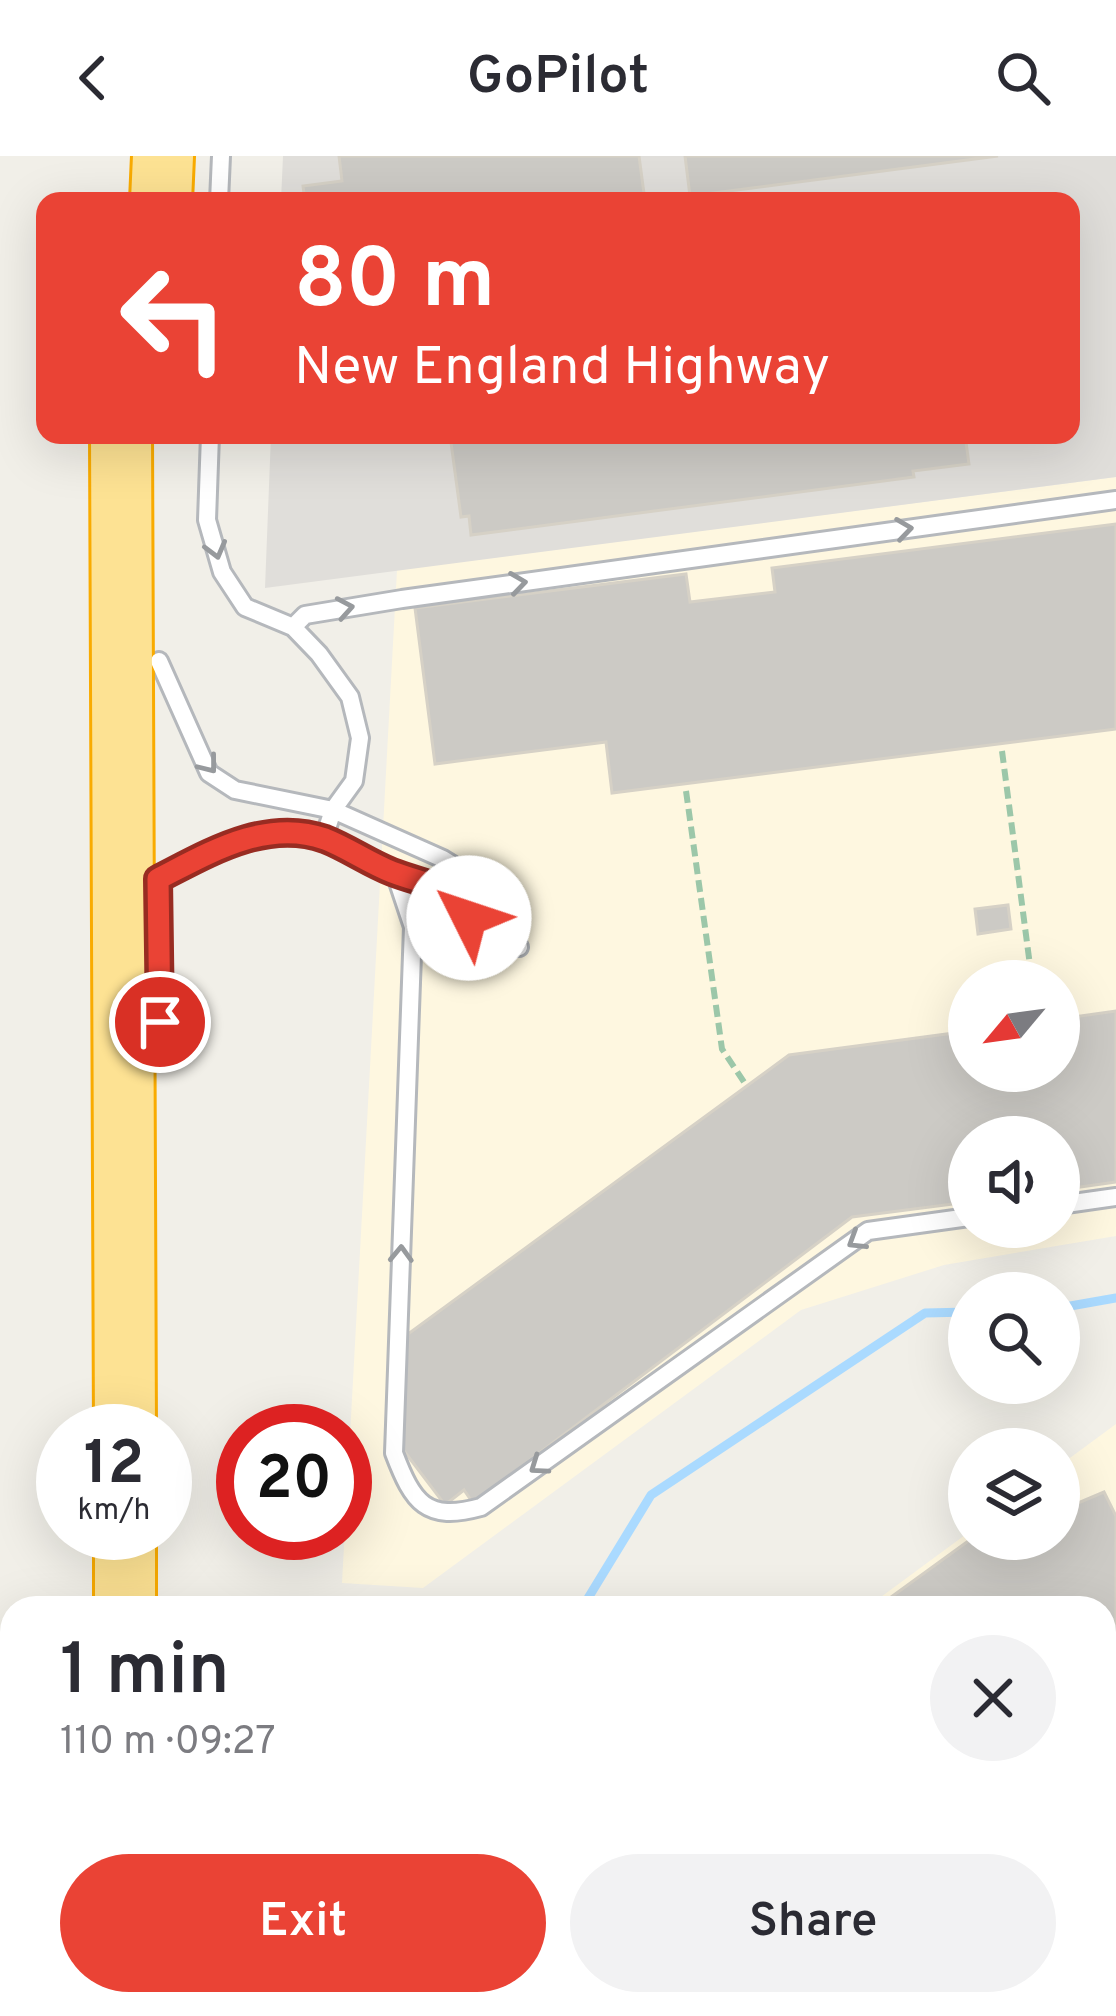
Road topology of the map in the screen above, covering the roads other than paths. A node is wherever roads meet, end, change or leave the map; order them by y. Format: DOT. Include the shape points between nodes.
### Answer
graph roads {
  1 [pos="125,156"];
  2 [pos="163,156"];
  3 [pos="221,156"];
  4 [pos="124,192"];
  5 [pos="161,192"];
  6 [pos="219,192"];
  7 [pos="122,444"];
  8 [pos="159,444"];
  9 [pos="210,444"];
  10 [pos="1116,500"];
  11 [pos="293,627"];
  12 [pos="159,661"];
  13 [pos="333,810"];
  14 [pos="324,838"];
  15 [pos="395,873"];
  16 [pos="158,879"];
  17 [pos="520,947"];
  18 [pos="474,953"];
  19 [pos="1116,1197"];
  20 [pos="1080,1201"];
  21 [pos="948,1220"];
  22 [pos="125,1404"];
  23 [pos="161,1404"];
  24 [pos="125,1560"];
  25 [pos="162,1560"];
  26 [pos="124,1596"];
  27 [pos="162,1596"];
  1 -- 4 [label="highway"];
  2 -- 5 [label="highway"];
  3 -- 6 [label="lane"];
  7 -- 22 [label="highway"];
  8 -- 12 [label="highway"];
  9 -- 11 [label="lane, one-way" via="207,520 222,572 245,607"];
  11 -- 10 [label="lane, one-way" via="305,615 402,599"];
  11 -- 13 [label="lane" via="350,697 361,738 354,781"];
  12 -- 13 [label="lane, one-way" via="209,773 235,790"];
  12 -- 16 [label="highway"];
  13 -- 14 [label="lane"];
  13 -- 17 [label="lane" via="472,877"];
  14 -- 15 [label="lane"];
  14 -- 16 [label="lane" via="252,837"];
  15 -- 18 [label="lane" via="428,881 456,900 469,918"];
  21 -- 15 [label="lane, one-way" via="868,1231 482,1507 452,1515 427,1507 406,1486 394,1454 413,927"];
  16 -- 23 [label="highway"];
  19 -- 20 [label="lane"];
  24 -- 26 [label="highway"];
  25 -- 27 [label="highway"];
}
